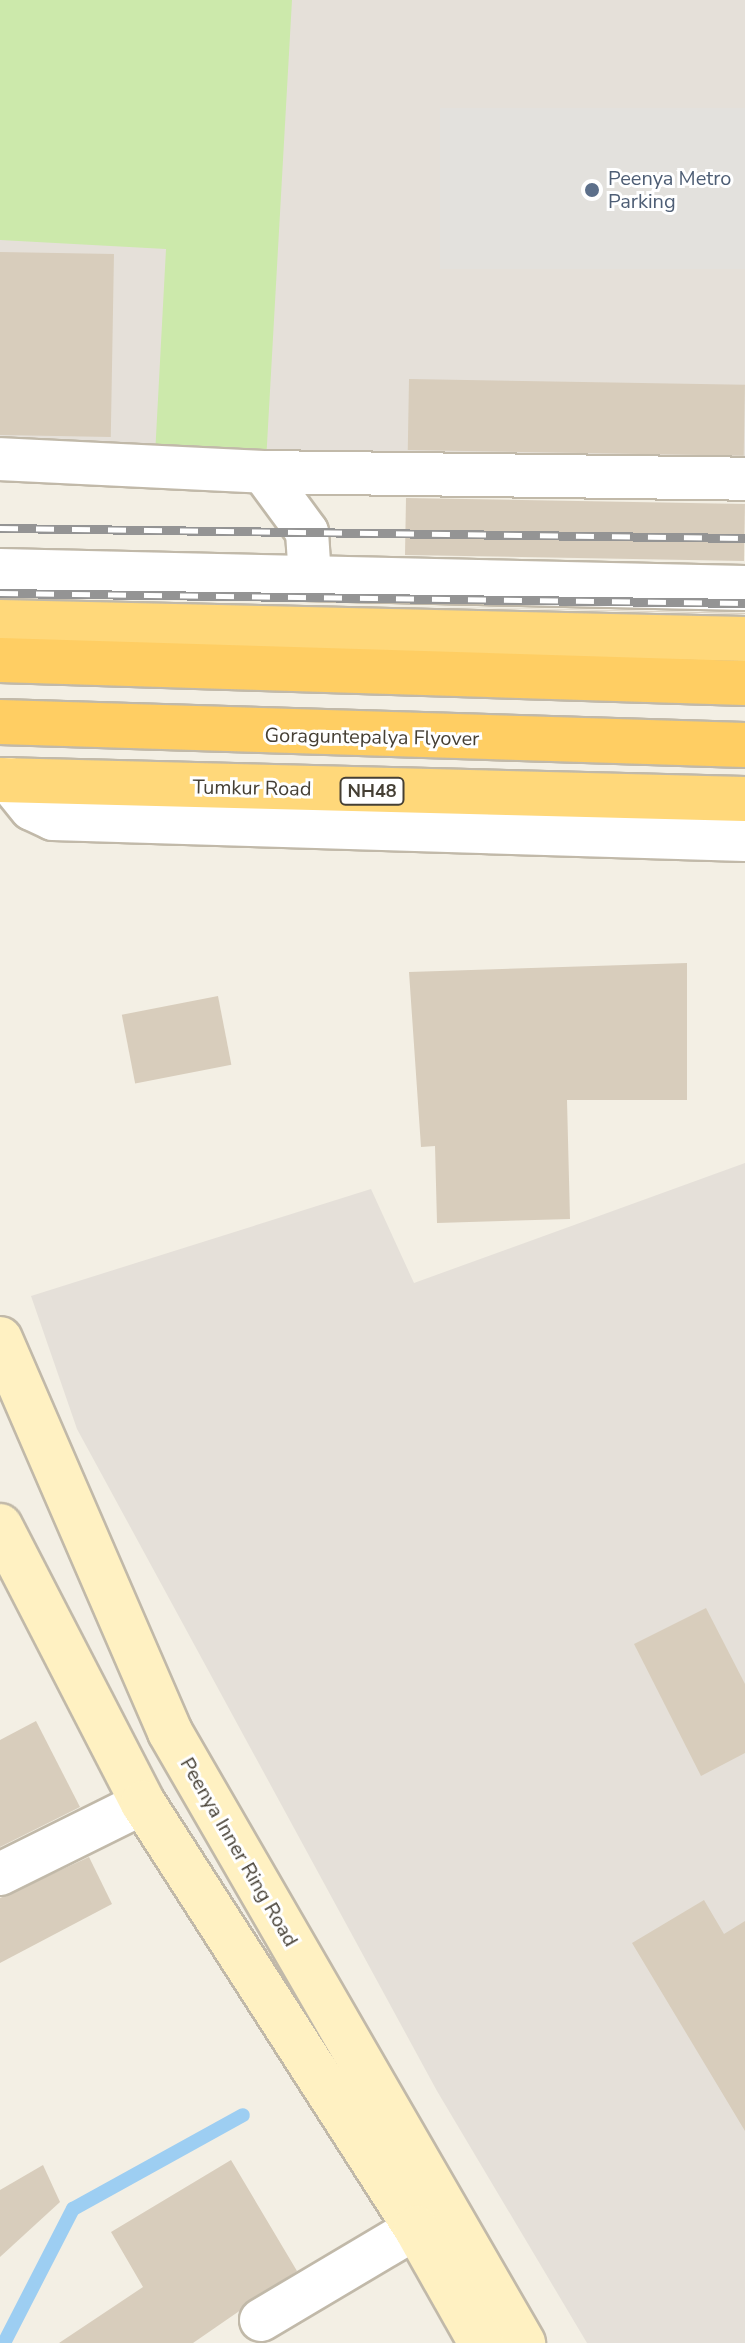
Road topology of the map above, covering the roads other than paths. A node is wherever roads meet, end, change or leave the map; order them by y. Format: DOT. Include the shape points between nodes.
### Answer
graph roads {
  1 [pos="0,459"];
  2 [pos="263,472"];
  3 [pos="745,479"];
  4 [pos="0,571"];
  5 [pos="310,579"];
  6 [pos="745,588"];
  7 [pos="0,622"];
  8 [pos="745,639"];
  9 [pos="0,660"];
  10 [pos="745,683"];
  11 [pos="0,722"];
  12 [pos="745,745"];
  13 [pos="5,780"];
  14 [pos="745,799"];
  15 [pos="745,839"];
  16 [pos="0,1339"];
  17 [pos="0,1526"];
  18 [pos="11,1576"];
  19 [pos="143,1803"];
  20 [pos="0,1874"];
  21 [pos="416,2228"];
  22 [pos="261,2320"];
  23 [pos="481,2343"];
  24 [pos="523,2343"];
  1 -- 2 [label="street"];
  2 -- 3 [label="street"];
  2 -- 5 [label="street" via="307,532"];
  4 -- 5 [label="street"];
  5 -- 6 [label="street"];
  7 -- 8 [label="highway"];
  9 -- 10 [label="highway"];
  11 -- 12 [label="highway, Goraguntepalya Flyover"];
  13 -- 14 [label="highway, Tumkur Road / NH48"];
  13 -- 15 [label="street" via="32,808 53,818"];
  16 -- 24 [label="main road, Peenya Inner Ring Road" via="170,1732"];
  17 -- 18 [label="main road"];
  18 -- 19 [label="main road"];
  19 -- 20 [label="street"];
  19 -- 21 [label="main road"];
  21 -- 22 [label="street"];
  21 -- 23 [label="main road"];
}
